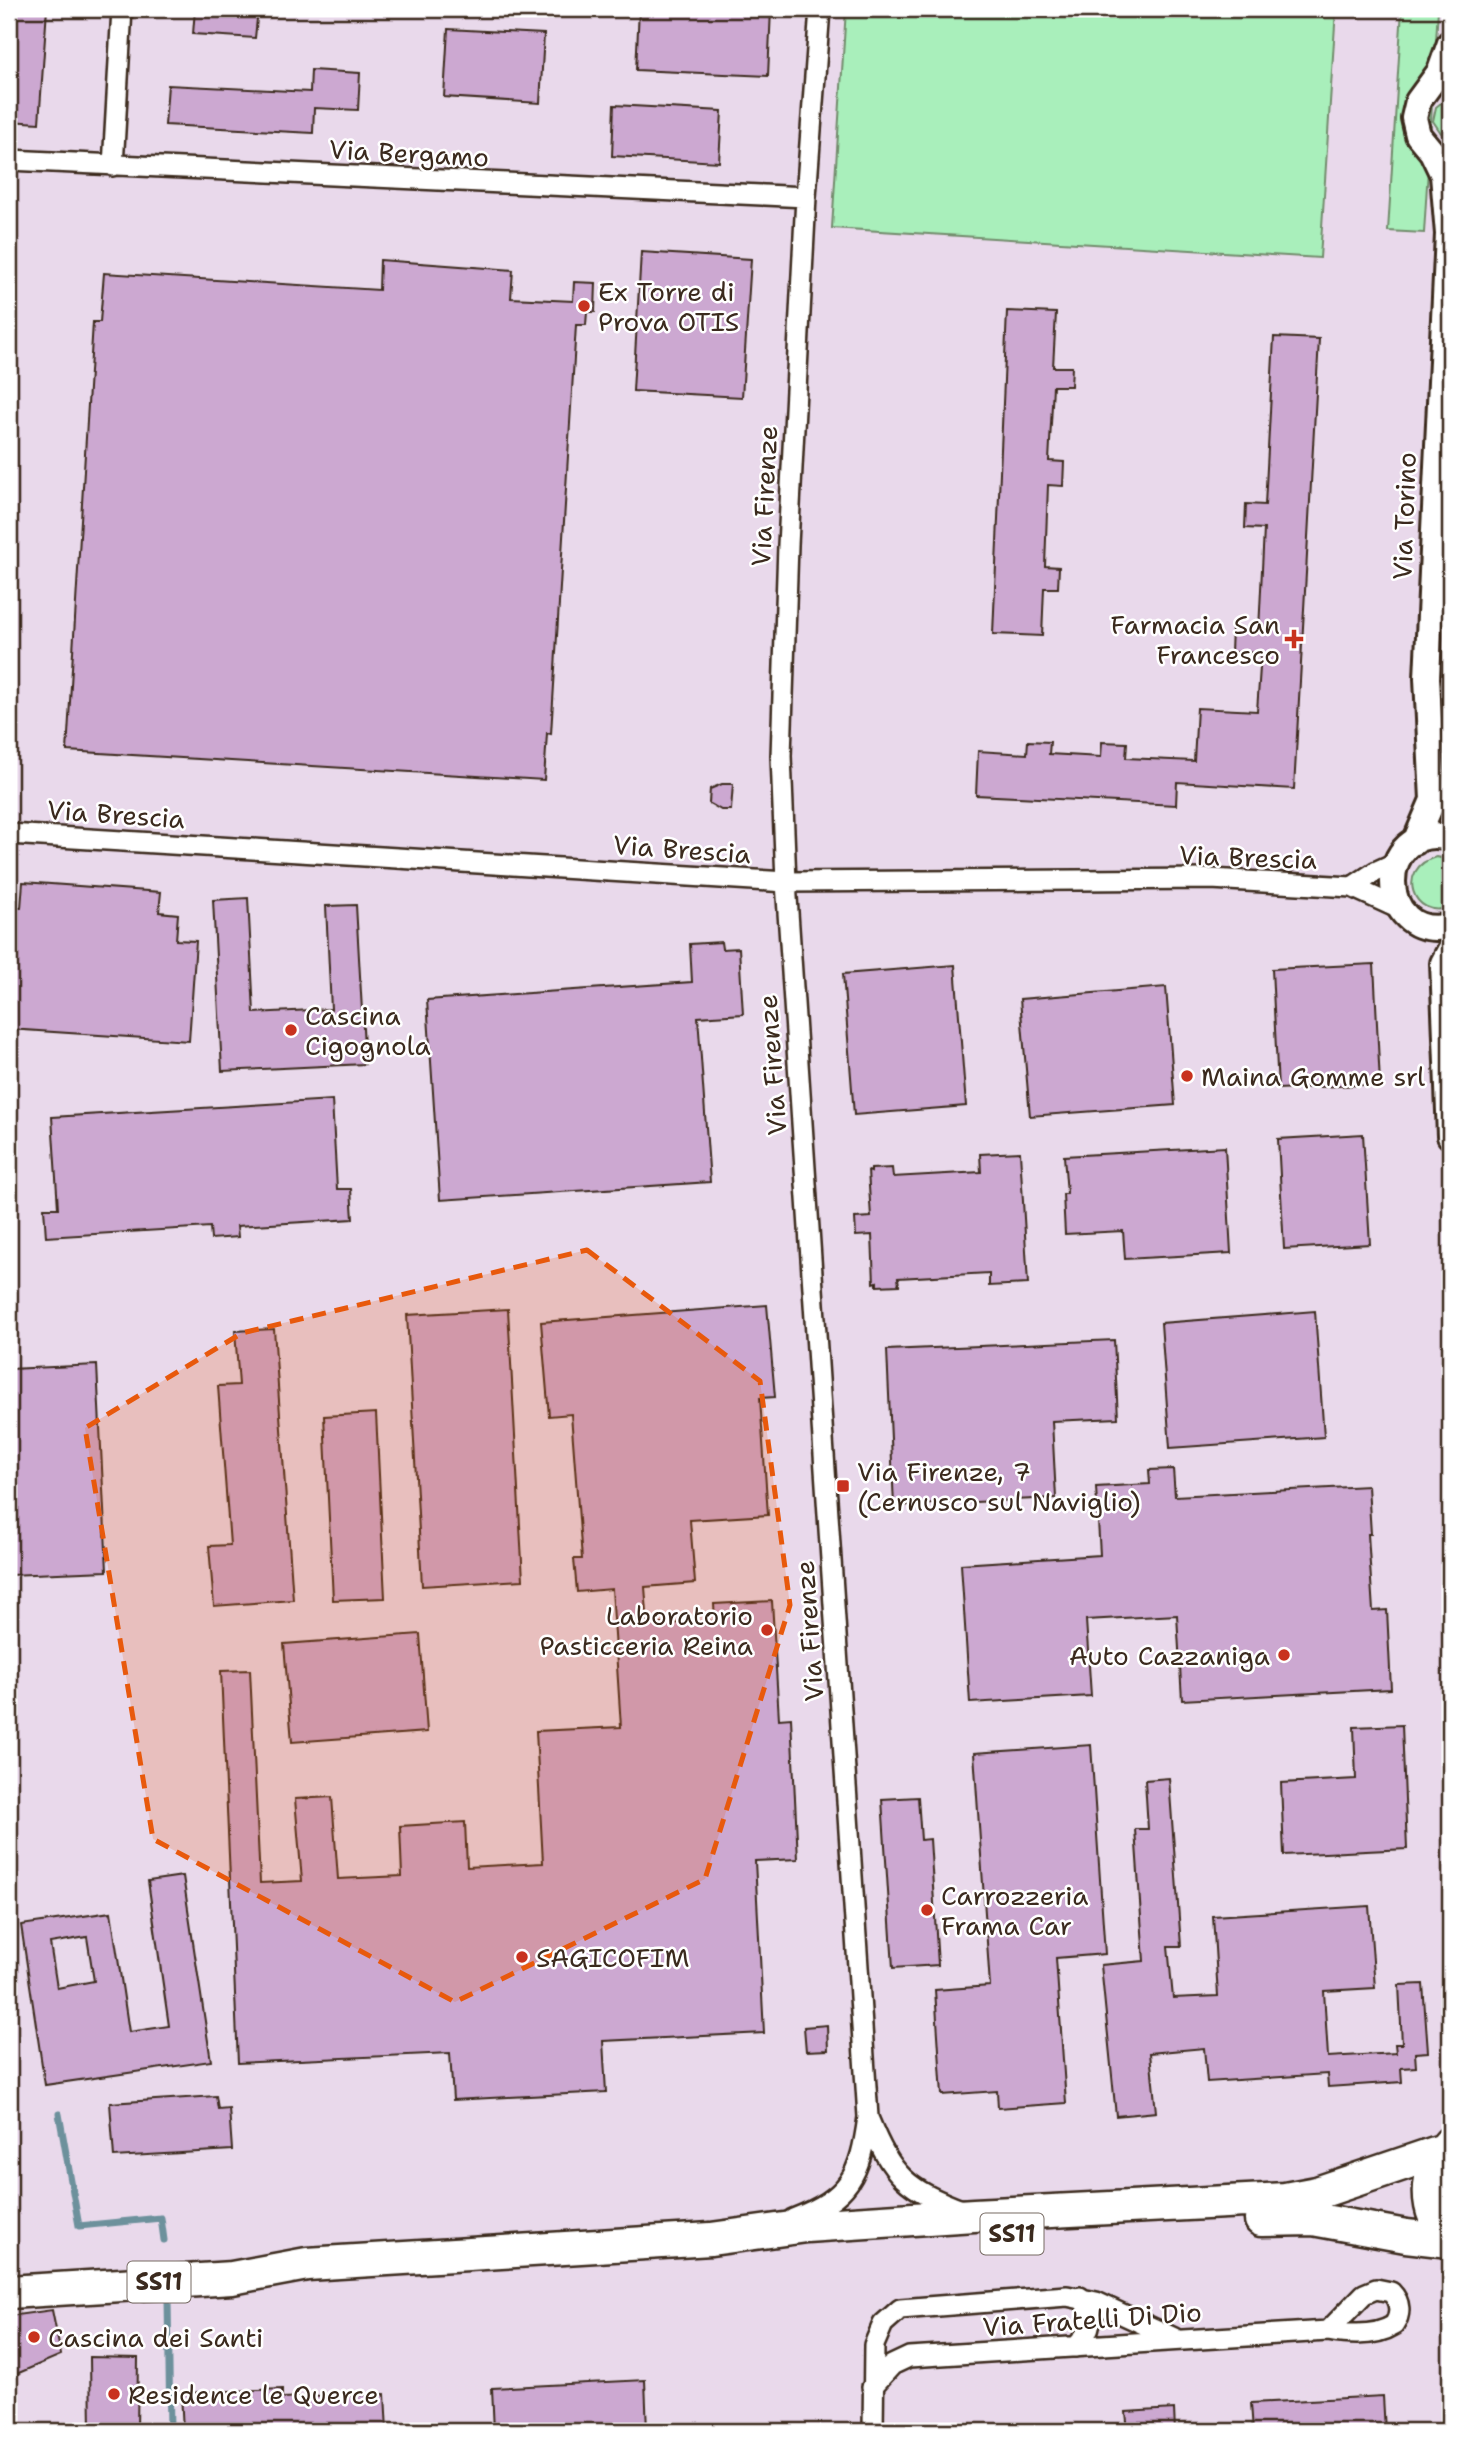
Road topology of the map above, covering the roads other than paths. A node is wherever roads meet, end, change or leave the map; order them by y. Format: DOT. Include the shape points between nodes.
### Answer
graph roads {
  1 [pos="122,9"];
  2 [pos="820,9"];
  3 [pos="1450,43"];
  4 [pos="1439,84"];
  5 [pos="1440,151"];
  6 [pos="9,160"];
  7 [pos="113,166"];
  8 [pos="806,197"];
  9 [pos="1449,230"];
  10 [pos="1433,800"];
  11 [pos="1450,830"];
  12 [pos="9,834"];
  13 [pos="1450,838"];
  14 [pos="1415,842"];
  15 [pos="1396,862"];
  16 [pos="786,882"];
  17 [pos="1352,887"];
  18 [pos="1408,916"];
  19 [pos="1450,926"];
  20 [pos="1447,956"];
  21 [pos="1450,1136"];
  22 [pos="868,2118"];
  23 [pos="1447,2147"];
  24 [pos="975,2215"];
  25 [pos="765,2230"];
  26 [pos="711,2239"];
  27 [pos="1450,2240"];
  28 [pos="307,2264"];
  29 [pos="9,2270"];
  30 [pos="9,2292"];
  31 [pos="1080,2297"];
  32 [pos="1328,2331"];
  33 [pos="1178,2340"];
  34 [pos="1076,2347"];
  35 [pos="872,2387"];
  36 [pos="873,2431"];
  1 -- 7 [label="street"];
  2 -- 8 [label="street, Via Firenze"];
  3 -- 4 [label="street, Via Torino"];
  4 -- 5 [label="street, Via Torino" via="1418,101 1414,118 1418,135"];
  5 -- 9 [label="street, Via Torino"];
  6 -- 7 [label="street, Via Bergamo"];
  7 -- 8 [label="street, Via Bergamo"];
  8 -- 16 [label="street, Via Firenze" via="781,743"];
  9 -- 10 [label="street, Via Torino" via="1427,678"];
  10 -- 11 [label="street, Via Torino"];
  10 -- 14 [label="street, Via Torino"];
  12 -- 16 [label="street, Via Brescia"];
  13 -- 14 [label="street" via="1436,836"];
  14 -- 15 [label="street, Via Torino"];
  15 -- 17 [label="street, Via Brescia"];
  15 -- 18 [label="street" via="1392,890"];
  16 -- 17 [label="street, Via Brescia" via="1211,879"];
  16 -- 22 [label="street, Via Firenze"];
  17 -- 18 [label="street, Via Brescia"];
  18 -- 19 [label="street" via="1436,928"];
  18 -- 20 [label="street"];
  20 -- 21 [label="street"];
  22 -- 24 [label="street, Via Firenze" via="898,2174 938,2201"];
  22 -- 25 [label="street, Via Firenze" via="863,2154 843,2189 821,2208"];
  23 -- 24 [label="main road, SS11" via="1317,2193 1285,2199"];
  23 -- 27 [label="main road, SS11" via="1432,2173 1429,2194 1434,2216"];
  24 -- 25 [label="main road, SS11"];
  25 -- 26 [label="main road, SS11"];
  26 -- 27 [label="main road, SS11" via="848,2243 1297,2218"];
  26 -- 28 [label="main road, SS11"];
  28 -- 29 [label="main road, SS11" via="231,2259"];
  28 -- 30 [label="main road, SS11" via="232,2278"];
  31 -- 33 [label="street, Via Fratelli Di Dio"];
  31 -- 34 [label="street, Via Fratelli Di Dio" via="1091,2317 1085,2338"];
  31 -- 35 [label="street, Via Fratelli Di Dio" via="900,2309 883,2324 876,2338"];
  32 -- 33 [label="street, Via Fratelli Di Dio"];
  33 -- 34 [label="street, Via Fratelli Di Dio"];
  34 -- 35 [label="street, Via Fratelli Di Dio" via="909,2357 886,2369"];
  35 -- 36 [label="street, Via Fratelli Di Dio"];
}
